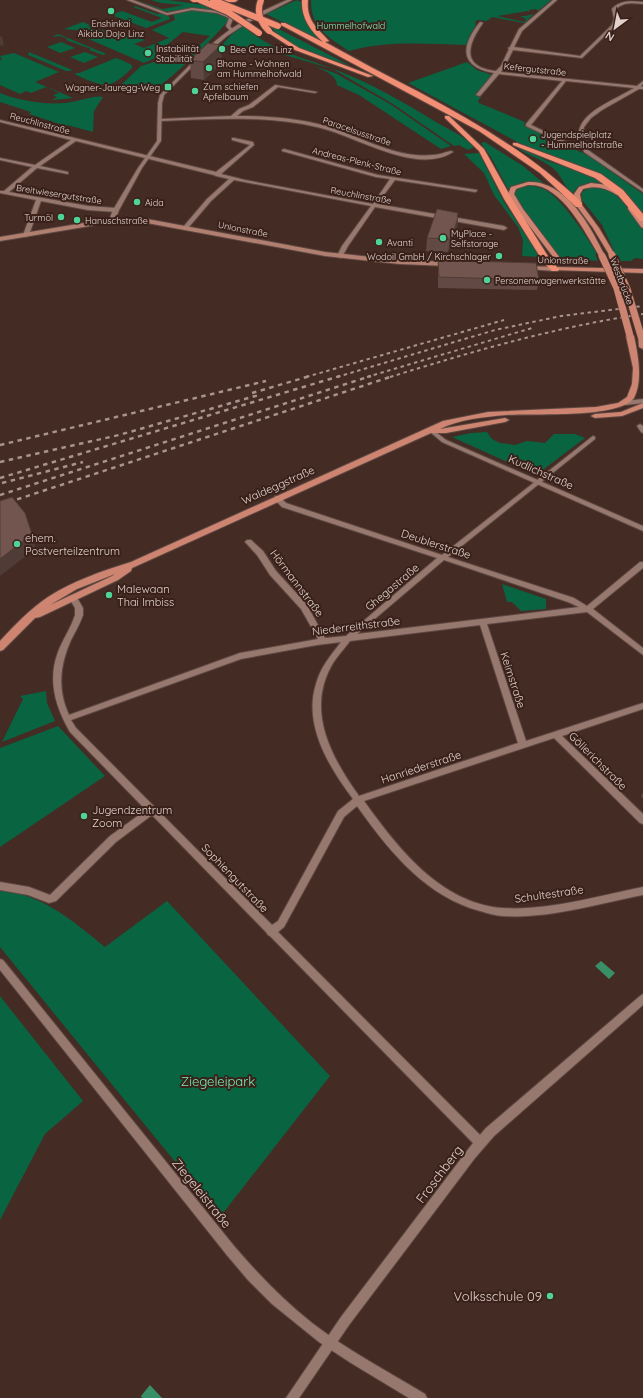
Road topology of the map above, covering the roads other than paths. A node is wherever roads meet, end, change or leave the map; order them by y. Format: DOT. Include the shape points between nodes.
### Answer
graph roads {
  1 [pos="129,0"];
  2 [pos="193,0"];
  3 [pos="200,0"];
  4 [pos="213,0"];
  5 [pos="223,0"];
  6 [pos="235,0"];
  7 [pos="261,0"];
  8 [pos="290,0"];
  9 [pos="555,0"];
  10 [pos="305,1"];
  11 [pos="643,3"];
  12 [pos="481,23"];
  13 [pos="280,25"];
  14 [pos="231,30"];
  15 [pos="261,35"];
  16 [pos="280,47"];
  17 [pos="510,48"];
  18 [pos="352,59"];
  19 [pos="498,73"];
  20 [pos="378,80"];
  21 [pos="564,80"];
  22 [pos="643,82"];
  23 [pos="636,88"];
  24 [pos="643,88"];
  25 [pos="315,92"];
  26 [pos="478,95"];
  27 [pos="233,117"];
  28 [pos="447,117"];
  29 [pos="160,120"];
  30 [pos="0,121"];
  31 [pos="477,127"];
  32 [pos="234,139"];
  33 [pos="74,140"];
  34 [pos="583,147"];
  35 [pos="284,150"];
  36 [pos="451,152"];
  37 [pos="146,158"];
  38 [pos="0,159"];
  39 [pos="37,166"];
  40 [pos="66,173"];
  41 [pos="216,175"];
  42 [pos="232,179"];
  43 [pos="393,179"];
  44 [pos="475,190"];
  45 [pos="643,191"];
  46 [pos="2,192"];
  47 [pos="39,200"];
  48 [pos="566,201"];
  49 [pos="579,205"];
  50 [pos="374,206"];
  51 [pos="116,210"];
  52 [pos="643,219"];
  53 [pos="112,220"];
  54 [pos="643,226"];
  55 [pos="186,227"];
  56 [pos="504,228"];
  57 [pos="26,234"];
  58 [pos="0,239"];
  59 [pos="340,256"];
  60 [pos="525,263"];
  61 [pos="548,263"];
  62 [pos="456,264"];
  63 [pos="557,266"];
  64 [pos="643,266"];
  65 [pos="517,268"];
  66 [pos="643,271"];
  67 [pos="643,346"];
  68 [pos="636,387"];
  69 [pos="625,402"];
  70 [pos="643,402"];
  71 [pos="432,430"];
  72 [pos="593,438"];
  73 [pos="538,483"];
  74 [pos="277,498"];
  75 [pos="643,529"];
  76 [pos="249,542"];
  77 [pos="443,558"];
  78 [pos="134,564"];
  79 [pos="643,564"];
  80 [pos="73,598"];
  81 [pos="588,609"];
  82 [pos="28,620"];
  83 [pos="482,622"];
  84 [pos="348,638"];
  85 [pos="323,641"];
  86 [pos="0,647"];
  87 [pos="643,652"];
  88 [pos="643,706"];
  89 [pos="66,719"];
  90 [pos="555,734"];
  91 [pos="524,745"];
  92 [pos="358,800"];
  93 [pos="152,810"];
  94 [pos="643,820"];
  95 [pos="0,886"];
  96 [pos="643,891"];
  97 [pos="271,932"];
  98 [pos="0,963"];
  99 [pos="643,999"];
  100 [pos="481,1143"];
  101 [pos="331,1343"];
  102 [pos="292,1398"];
  103 [pos="421,1398"];
  1 -- 14 [label="street" via="167,14 192,8 223,13 231,17 228,26"];
  2 -- 6 [label="highway"];
  3 -- 15 [label="highway, bridge" via="228,12"];
  4 -- 13 [label="highway, bridge"];
  5 -- 13 [label="highway"];
  7 -- 20 [label="highway, bridge" via="258,6 259,16 269,32 297,49"];
  8 -- 14 [label="street" via="256,15"];
  9 -- 17 [label="street" via="520,30"];
  10 -- 18 [label="highway" via="306,16 314,31"];
  11 -- 17 [label="street" via="616,6 614,25 581,57"];
  12 -- 19 [label="street, Kefergutstraße" via="476,28 470,44 469,59 476,68"];
  13 -- 18 [label="highway"];
  13 -- 20 [label="highway" via="374,75"];
  14 -- 29 [label="street" via="163,92"];
  16 -- 20 [label="highway"];
  17 -- 19 [label="street"];
  18 -- 31 [label="highway"];
  19 -- 21 [label="street, Kefergutstraße"];
  19 -- 26 [label="street"];
  20 -- 28 [label="highway"];
  21 -- 23 [label="street, Kefergutstraße"];
  21 -- 34 [label="street" via="528,125 570,145"];
  22 -- 23 [label="street"];
  23 -- 24 [label="street, Kefergutstraße"];
  23 -- 34 [label="street" via="602,107 589,118 582,133"];
  25 -- 27 [label="street" via="277,86"];
  27 -- 29 [label="street, Paracelsusstraße"];
  27 -- 36 [label="street, Paracelsusstraße" via="306,123 412,156 434,158"];
  28 -- 48 [label="highway" via="514,156"];
  28 -- 61 [label="highway" via="482,150 508,199"];
  29 -- 37 [label="street" via="160,141"];
  30 -- 33 [label="street, Reuchlinstraße"];
  31 -- 49 [label="highway" via="535,164"];
  31 -- 52 [label="highway" via="598,176 620,192"];
  32 -- 41 [label="street" via="252,145"];
  33 -- 37 [label="street, Reuchlinstraße"];
  33 -- 39 [label="street"];
  34 -- 45 [label="street"];
  35 -- 43 [label="street, Andreas-Plenk-Straße"];
  37 -- 41 [label="street, Reuchlinstraße"];
  37 -- 51 [label="street"];
  38 -- 39 [label="street"];
  39 -- 40 [label="street"];
  39 -- 46 [label="street"];
  41 -- 42 [label="street, Reuchlinstraße"];
  42 -- 50 [label="street, Reuchlinstraße"];
  42 -- 55 [label="street"];
  43 -- 44 [label="street, Andreas-Plenk-Straße"];
  43 -- 50 [label="street"];
  46 -- 47 [label="street, Breitwiesergutstraße"];
  47 -- 51 [label="street, Breitwiesergutstraße"];
  47 -- 57 [label="street"];
  48 -- 63 [label="main road" via="536,184 520,185 511,190 520,210 557,258"];
  48 -- 68 [label="main road, Westbrücke, bridge" via="588,230 617,288 630,336 636,369"];
  49 -- 54 [label="main road" via="577,194 581,188 593,185 608,187 623,199"];
  49 -- 67 [label="main road, Westbrücke, bridge" via="612,255 626,289"];
  50 -- 56 [label="street, Reuchlinstraße"];
  50 -- 59 [label="street"];
  51 -- 53 [label="street"];
  53 -- 55 [label="main road, Unionstraße" via="147,221"];
  53 -- 57 [label="main road, Unionstraße"];
  55 -- 59 [label="main road, Unionstraße"];
  57 -- 58 [label="main road, Unionstraße"];
  59 -- 62 [label="main road, Unionstraße"];
  60 -- 61 [label="main road, Unionstraße"];
  61 -- 63 [label="highway"];
  63 -- 64 [label="main road, Unionstraße"];
  63 -- 65 [label="main road, Unionstraße"];
  63 -- 66 [label="main road, Unionstraße"];
  68 -- 69 [label="main road"];
  68 -- 70 [label="main road"];
  69 -- 70 [label="street, Waldeggstraße"];
  69 -- 71 [label="main road, Waldeggstraße" via="593,410 480,416 443,423"];
  70 -- 71 [label="main road, Waldeggstraße" via="632,411 612,415 511,419"];
  71 -- 73 [label="street, Kudlichstraße" via="444,441"];
  71 -- 74 [label="main road, Waldeggstraße"];
  72 -- 73 [label="street, Ghegastraße"];
  73 -- 75 [label="street, Kudlichstraße"];
  73 -- 77 [label="street, Ghegastraße"];
  74 -- 77 [label="street, Deublerstraße" via="284,505"];
  74 -- 78 [label="main road, Waldeggstraße"];
  76 -- 85 [label="street, Hörmannstraße" via="304,607"];
  77 -- 81 [label="street, Deublerstraße" via="571,600"];
  77 -- 84 [label="street, Ghegastraße"];
  78 -- 80 [label="main road, Waldeggstraße" via="116,578"];
  78 -- 82 [label="main road, Waldeggstraße" via="110,571 58,596"];
  79 -- 81 [label="street"];
  80 -- 82 [label="main road, Waldeggstraße"];
  80 -- 89 [label="street, Sophiengutstraße" via="79,608 79,615 60,660 56,686"];
  81 -- 83 [label="street, Niederreithstraße"];
  81 -- 87 [label="street, Deublerstraße"];
  82 -- 86 [label="main road, Waldeggstraße"];
  83 -- 84 [label="street, Niederreithstraße"];
  83 -- 91 [label="street, Keimstraße"];
  84 -- 85 [label="street, Niederreithstraße"];
  84 -- 92 [label="street, Ghegastraße" via="336,651 322,674 317,692 317,714 323,744"];
  85 -- 89 [label="street, Niederreithstraße" via="227,660"];
  88 -- 90 [label="street, Hanriederstraße"];
  89 -- 93 [label="street, Sophiengutstraße" via="73,730"];
  90 -- 91 [label="street, Hanriederstraße"];
  90 -- 94 [label="street, Göllerichstraße"];
  91 -- 92 [label="street, Hanriederstraße"];
  92 -- 96 [label="street, Schultestraße" via="395,849 426,881 443,892 486,909 509,912 534,911"];
  92 -- 97 [label="street, Hanriederstraße" via="341,814 281,924"];
  93 -- 95 [label="street" via="113,839 53,898"];
  93 -- 97 [label="street, Sophiengutstraße"];
  97 -- 100 [label="street, Sophiengutstraße"];
  98 -- 101 [label="street, Ziegeleistraße" via="244,1266 278,1302"];
  99 -- 100 [label="street, Froschberg"];
  100 -- 101 [label="street, Froschberg"];
  101 -- 102 [label="street, Froschberg"];
  101 -- 103 [label="street, Ziegeleistraße"];
}
